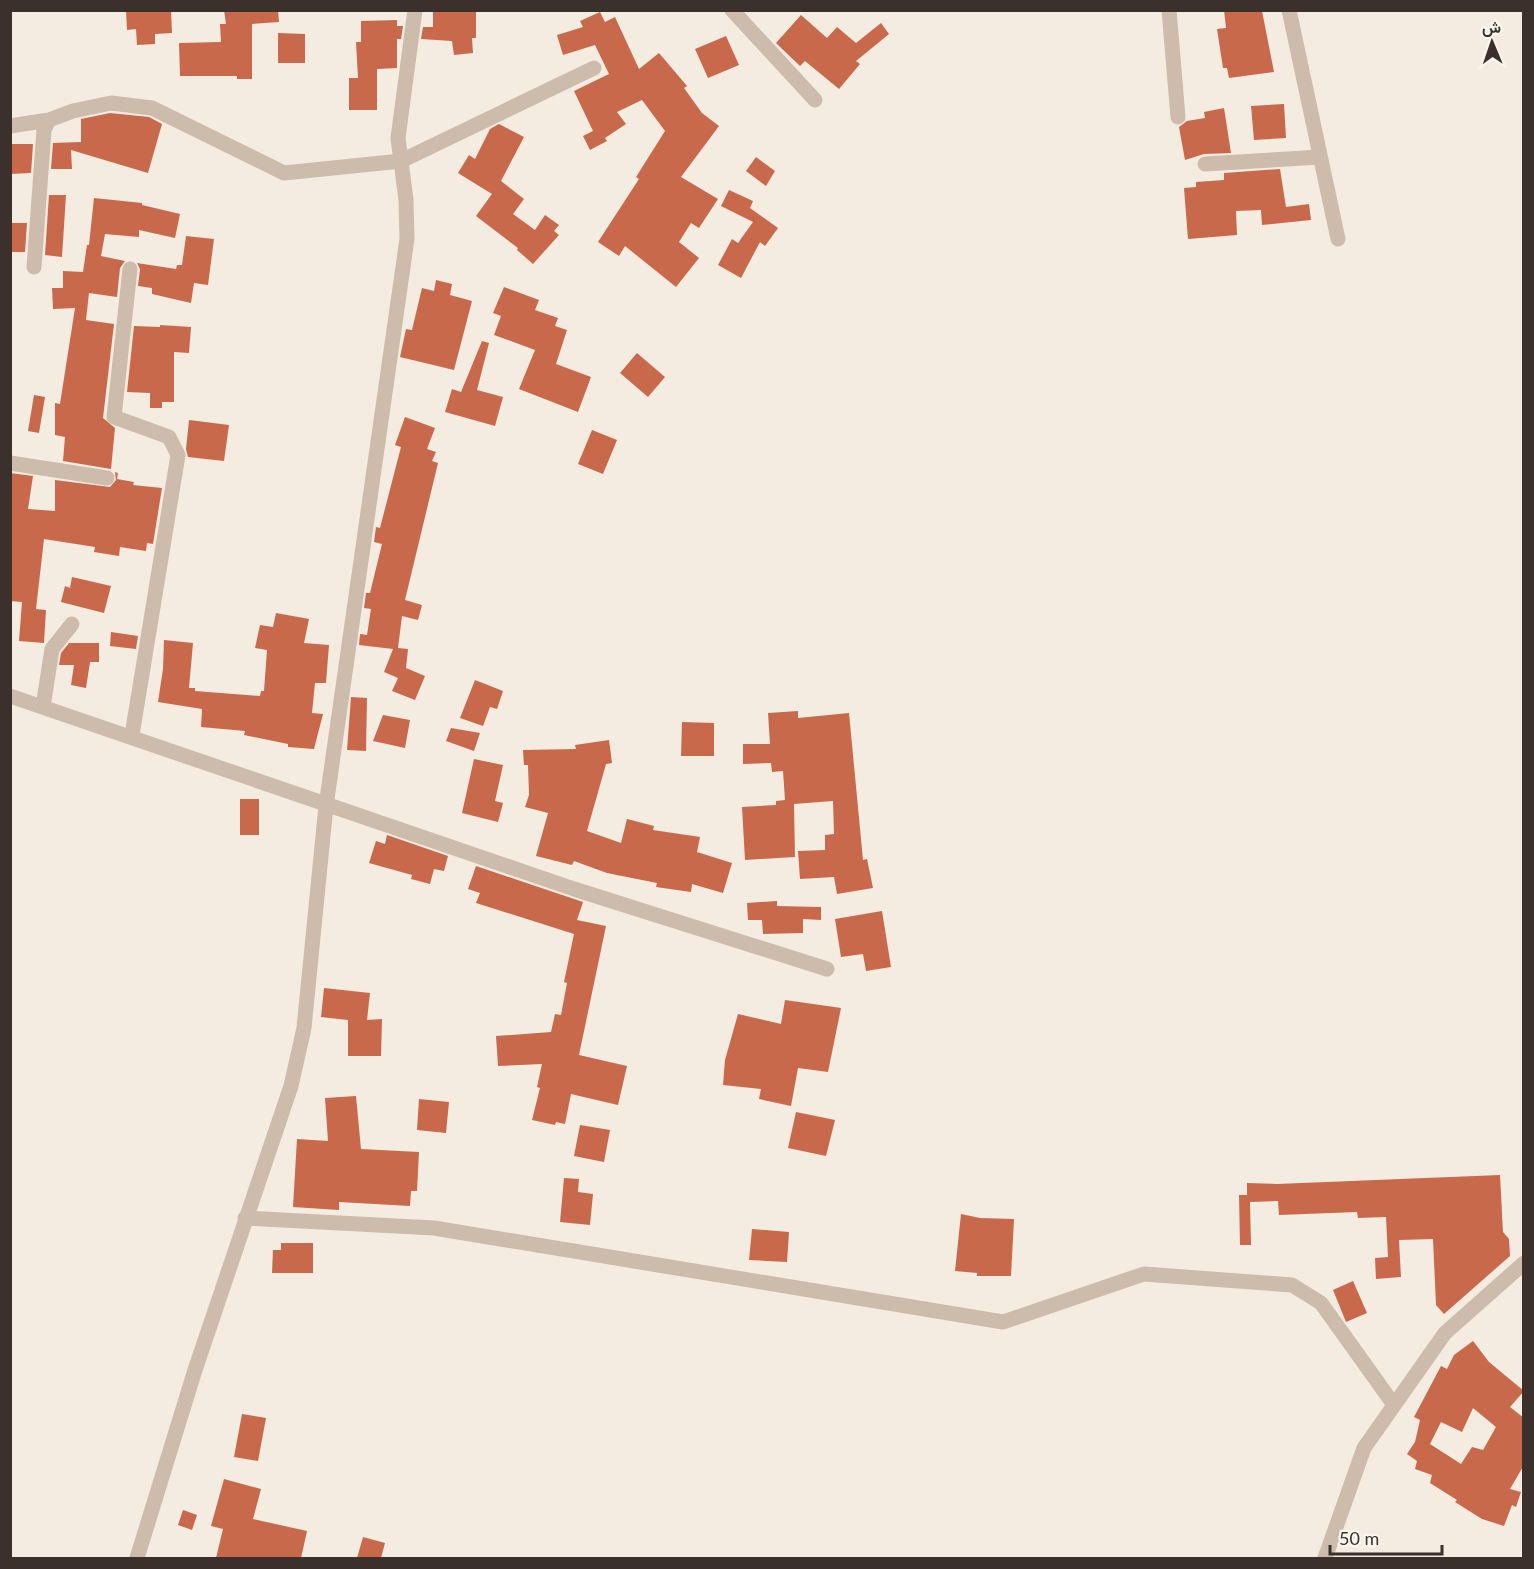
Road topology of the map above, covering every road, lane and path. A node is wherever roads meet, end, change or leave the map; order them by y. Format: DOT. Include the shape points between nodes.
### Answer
graph roads {
  1 [pos="430,10"];
  2 [pos="732,10"];
  3 [pos="1169,10"];
  4 [pos="1289,10"];
  5 [pos="414,13"];
  6 [pos="594,68"];
  7 [pos="815,100"];
  8 [pos="1178,117"];
  9 [pos="49,120"];
  10 [pos="10,126"];
  11 [pos="1320,157"];
  12 [pos="401,161"];
  13 [pos="1205,164"];
  14 [pos="1338,239"];
  15 [pos="34,267"];
  16 [pos="130,269"];
  17 [pos="10,463"];
  18 [pos="107,478"];
  19 [pos="72,624"];
  20 [pos="10,696"];
  21 [pos="43,706"];
  22 [pos="132,735"];
  23 [pos="326,806"];
  24 [pos="827,969"];
  25 [pos="245,1218"];
  26 [pos="1524,1263"];
  27 [pos="1394,1405"];
  28 [pos="137,1558"];
  29 [pos="1325,1558"];
  1 -- 5 [label="street"];
  2 -- 7 [label="street"];
  3 -- 8 [label="street"];
  4 -- 11 [label="street"];
  5 -- 12 [label="street" via="400,107"];
  6 -- 12 [label="street"];
  9 -- 10 [label="street"];
  9 -- 12 [label="street" via="111,103 152,108 284,173"];
  9 -- 15 [label="street" via="44,130"];
  11 -- 13 [label="street"];
  11 -- 14 [label="street"];
  12 -- 23 [label="street" via="407,239"];
  16 -- 22 [label="street" via="114,417 169,437 178,455"];
  17 -- 18 [label="street"];
  19 -- 21 [label="street" via="52,649"];
  20 -- 21 [label="street"];
  21 -- 22 [label="street"];
  22 -- 23 [label="street"];
  23 -- 24 [label="street"];
  23 -- 25 [label="street" via="304,1028 291,1086"];
  25 -- 27 [label="street" via="434,1228 1003,1322 1144,1274 1292,1285 1321,1303"];
  25 -- 28 [label="street"];
  26 -- 27 [label="street" via="1445,1333"];
  27 -- 29 [label="street" via="1364,1448"];
}
